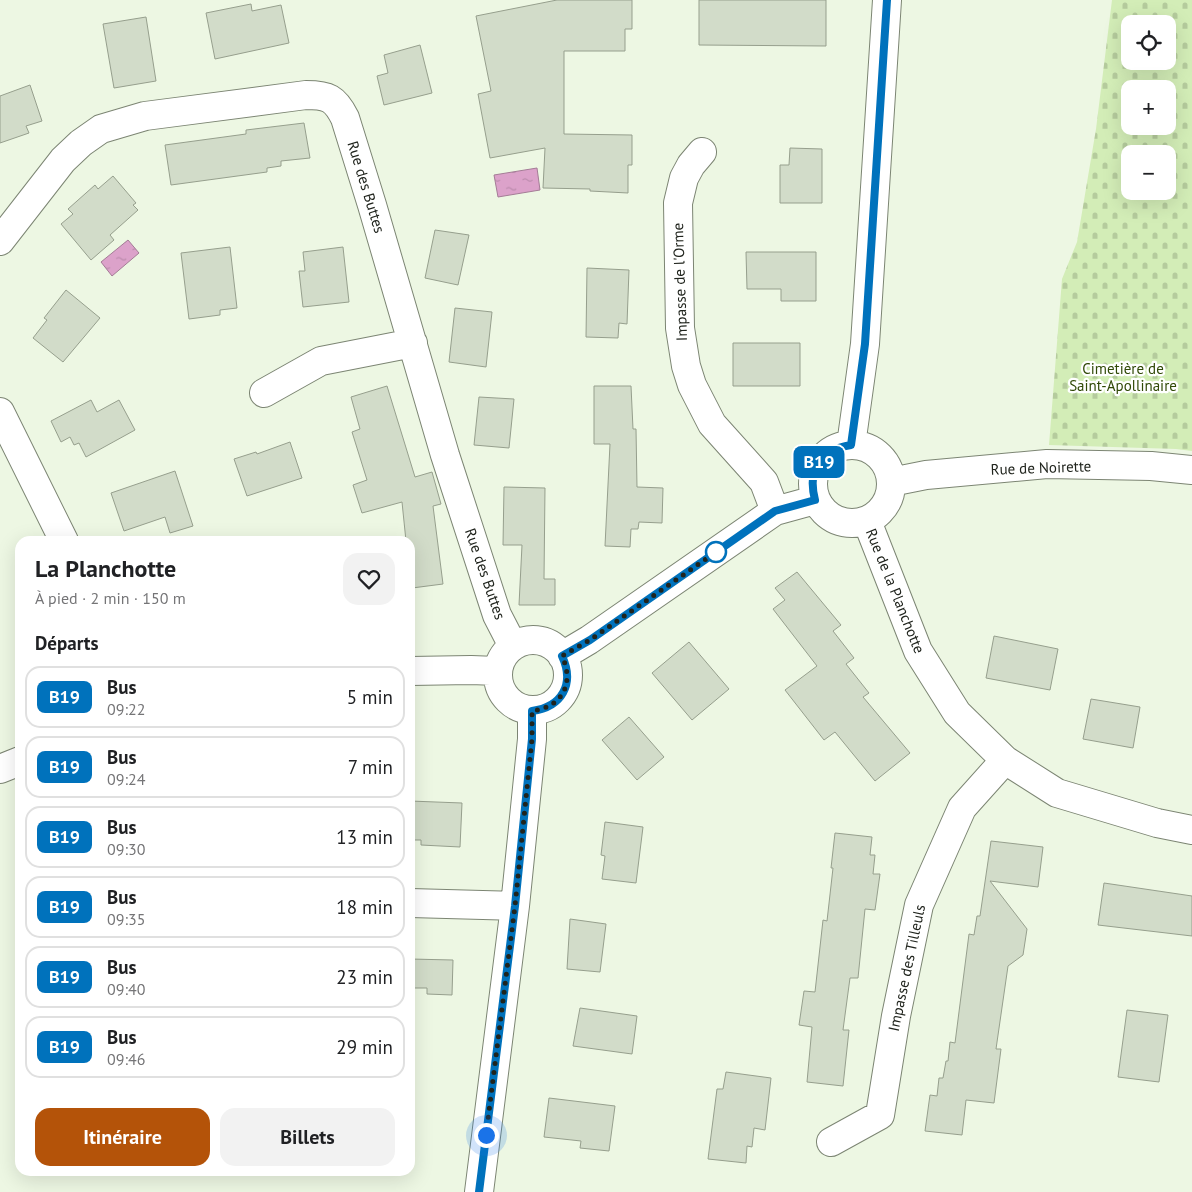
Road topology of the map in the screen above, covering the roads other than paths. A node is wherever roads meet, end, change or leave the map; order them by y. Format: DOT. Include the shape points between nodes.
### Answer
graph roads {
  1 [pos="887,0"];
  2 [pos="702,152"];
  3 [pos="0,241"];
  4 [pos="413,343"];
  5 [pos="264,393"];
  6 [pos="0,412"];
  7 [pos="851,445"];
  8 [pos="1192,470"];
  9 [pos="891,482"];
  10 [pos="815,500"];
  11 [pos="775,511"];
  12 [pos="867,521"];
  13 [pos="62,536"];
  14 [pos="513,646"];
  15 [pos="562,656"];
  16 [pos="498,671"];
  17 [pos="415,672"];
  18 [pos="532,711"];
  19 [pos="1006,760"];
  20 [pos="15,763"];
  21 [pos="0,769"];
  22 [pos="1192,830"];
  23 [pos="415,902"];
  24 [pos="515,906"];
  25 [pos="831,1142"];
  26 [pos="479,1192"];
  1 -- 7 [label="street" via="865,344"];
  2 -- 11 [label="street, Impasse de l'Orme" via="684,178 678,203 680,328 686,366 712,424 764,482"];
  3 -- 4 [label="street, Rue des Buttes" via="63,160 102,129 145,116 320,95 331,99 345,118"];
  4 -- 5 [label="street" via="321,361"];
  4 -- 14 [label="street, Rue des Buttes" via="497,615"];
  6 -- 13 [label="street"];
  7 -- 9 [label="street" via="874,451 889,470"];
  7 -- 10 [label="street" via="838,447 818,463 813,474"];
  8 -- 9 [label="street, Rue de Noirette" via="1047,464 926,475"];
  9 -- 12 [label="street" via="885,505"];
  10 -- 11 [label="street"];
  10 -- 12 [label="street" via="831,518 843,523"];
  11 -- 15 [label="street" via="590,640"];
  12 -- 19 [label="street, Rue de la Planchotte" via="918,651 957,713"];
  14 -- 15 [label="street" via="524,641 545,642"];
  14 -- 16 [label="street" via="500,661"];
  15 -- 18 [label="street" via="568,677 561,697 543,709"];
  16 -- 17 [label="street"];
  16 -- 18 [label="street" via="498,683 510,703"];
  18 -- 24 [label="street"];
  19 -- 22 [label="street, Rue de la Planchotte" via="1057,793 1157,823"];
  19 -- 25 [label="street, Impasse des Tilleuls" via="962,808 919,905 880,1115"];
  20 -- 21 [label="street"];
  23 -- 24 [label="street"];
  24 -- 26 [label="street"];
}
